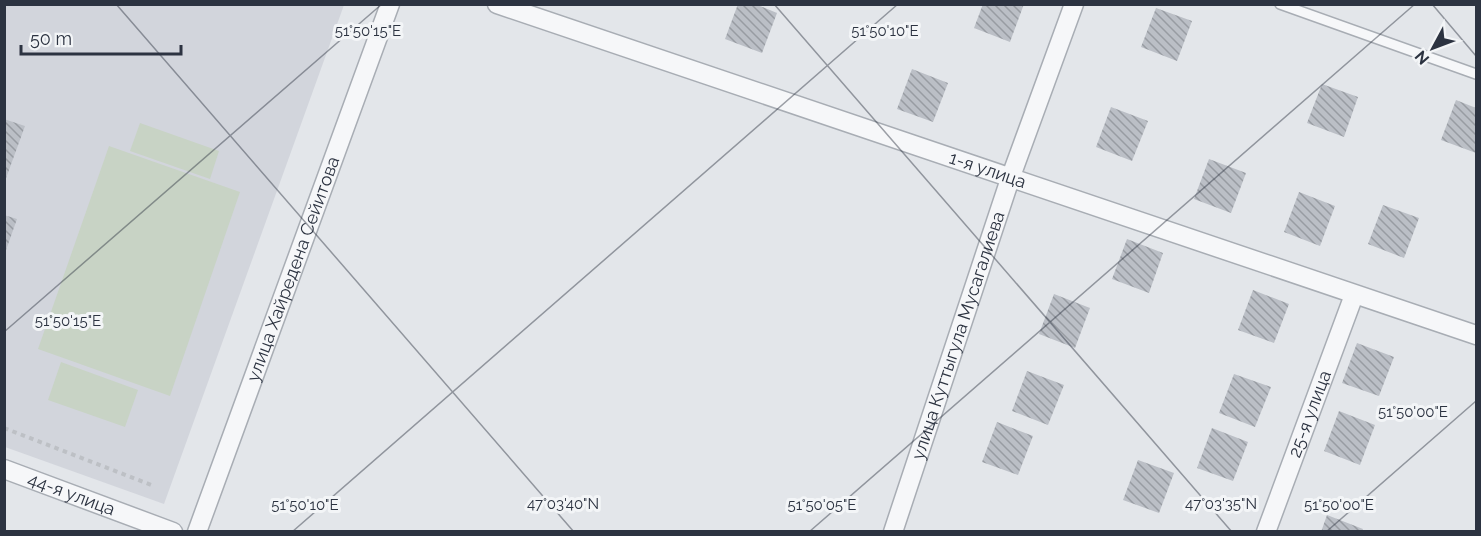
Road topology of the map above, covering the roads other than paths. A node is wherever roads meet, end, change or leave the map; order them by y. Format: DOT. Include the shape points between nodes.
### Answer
graph roads {
  1 [pos="390,4"];
  2 [pos="497,4"];
  3 [pos="1074,4"];
  4 [pos="1280,4"];
  5 [pos="1476,74"];
  6 [pos="1010,179"];
  7 [pos="1354,295"];
  8 [pos="1476,335"];
  9 [pos="4,470"];
  10 [pos="173,531"];
  11 [pos="197,531"];
  12 [pos="893,531"];
  13 [pos="1266,531"];
  1 -- 11 [label="street, улица Хайредена Сейитова"];
  2 -- 6 [label="street, 1-я улица"];
  3 -- 6 [label="street, улица Куттыгула Мусагалиева"];
  4 -- 5 [label="lane"];
  6 -- 7 [label="street, 1-я улица"];
  6 -- 12 [label="street, улица Куттыгула Мусагалиева"];
  7 -- 8 [label="street, 1-я улица"];
  7 -- 13 [label="street, 25-я улица"];
  9 -- 10 [label="street, 44-я улица"];
}
